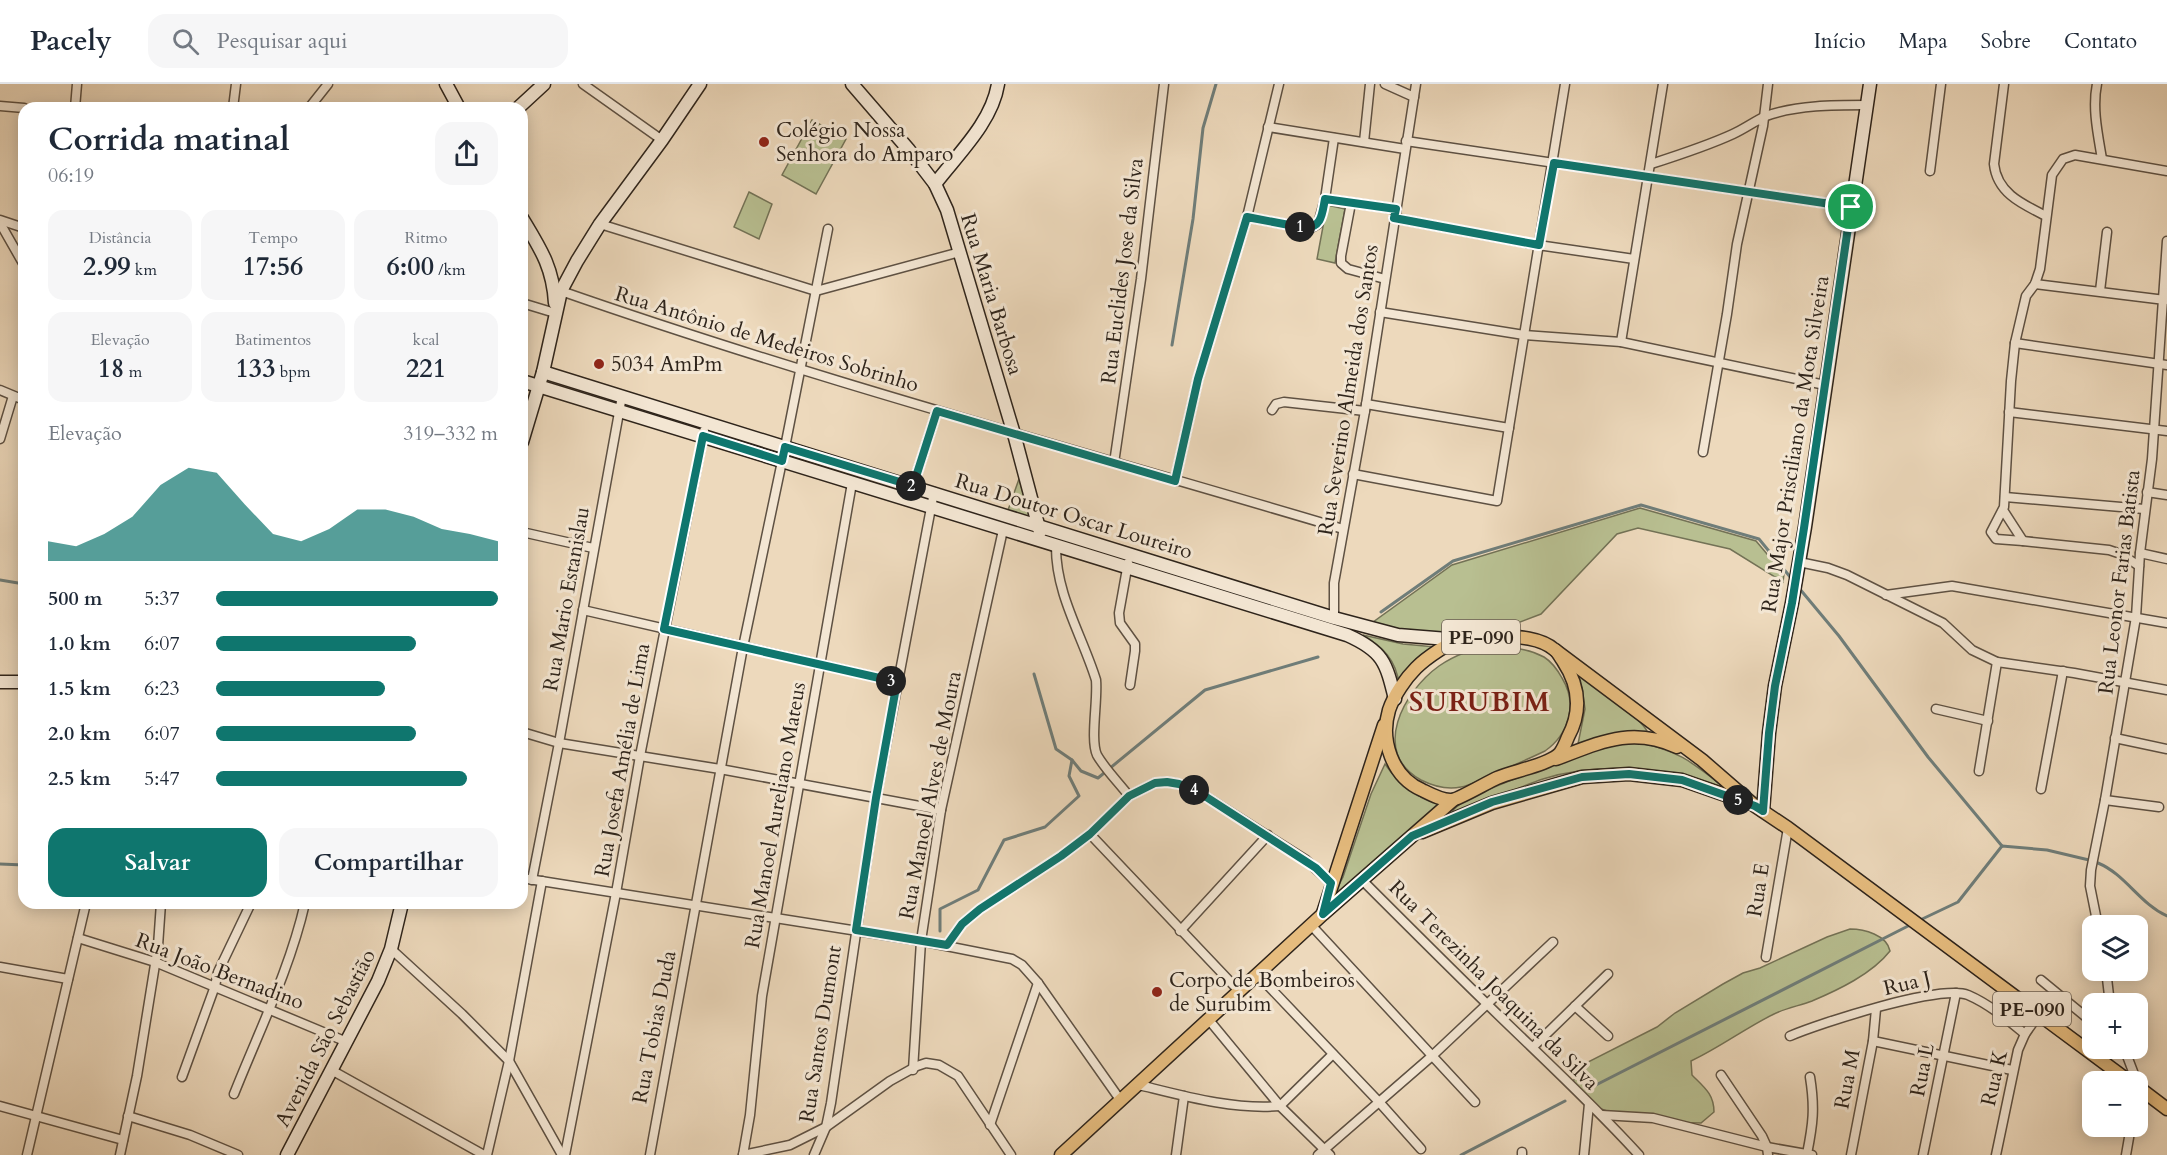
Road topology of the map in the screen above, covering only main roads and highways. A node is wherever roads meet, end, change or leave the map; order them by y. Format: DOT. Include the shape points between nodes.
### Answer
graph roads {
  1 [pos="446,84"];
  2 [pos="544,84"];
  3 [pos="700,84"];
  4 [pos="852,84"];
  5 [pos="998,84"];
  6 [pos="1869,84"];
  7 [pos="456,102"];
  8 [pos="524,102"];
  9 [pos="935,184"];
  10 [pos="528,229"];
  11 [pos="555,314"];
  12 [pos="543,372"];
  13 [pos="528,383"];
  14 [pos="539,386"];
  15 [pos="528,422"];
  16 [pos="1039,528"];
  17 [pos="1041,542"];
  18 [pos="1460,640"];
  19 [pos="1555,650"];
  20 [pos="0,682"];
  21 [pos="18,682"];
  22 [pos="1392,704"];
  23 [pos="1702,760"];
  24 [pos="1534,766"];
  25 [pos="1453,800"];
  26 [pos="1759,808"];
  27 [pos="1412,836"];
  28 [pos="401,909"];
  29 [pos="1323,914"];
  30 [pos="2082,1043"];
  31 [pos="2103,1059"];
  32 [pos="2118,1071"];
  33 [pos="2148,1095"];
  34 [pos="2167,1109"];
  35 [pos="287,1155"];
  36 [pos="1061,1155"];
  1 -- 7 [label="main road"];
  2 -- 8 [label="main road"];
  3 -- 11 [label="main road" via="600,224 561,291"];
  4 -- 9 [label="main road, Rua Maria Barbosa"];
  5 -- 9 [label="main road" via="982,124"];
  6 -- 26 [label="main road, Rua Major Prisciliano da Mota Silveira"];
  9 -- 16 [label="main road, Rua Maria Barbosa" via="960,252"];
  10 -- 11 [label="main road" via="550,268"];
  11 -- 12 [label="main road"];
  12 -- 14 [label="main road"];
  12 -- 16 [label="main road, Rua Doutor Oscar Loureiro"];
  13 -- 14 [label="main road, Rua Doutor Oscar Loureiro"];
  14 -- 15 [label="main road"];
  14 -- 17 [label="main road, Rua Doutor Oscar Loureiro"];
  16 -- 17 [label="main road, Rua Maria Barbosa"];
  16 -- 18 [label="main road, Rua Doutor Oscar Loureiro" via="1334,618 1398,635"];
  17 -- 22 [label="main road, Rua Doutor Oscar Loureiro" via="1365,643 1386,664"];
  18 -- 19 [label="main road, PE-090" via="1521,637"];
  18 -- 22 [label="main road, PE-090" via="1417,666"];
  19 -- 23 [label="main road, PE-090 / PE-090"];
  19 -- 24 [label="main road, PE-090" via="1575,685 1578,706 1574,726 1559,754"];
  20 -- 21 [label="main road"];
  22 -- 25 [label="main road" via="1388,749 1401,776 1434,796"];
  22 -- 29 [label="main road, PE-090"];
  23 -- 24 [label="main road, PE-090" via="1656,739 1628,736"];
  23 -- 26 [label="main road, PE-090 / PE-090"];
  24 -- 25 [label="main road, PE-090"];
  25 -- 27 [label="main road, PE-090"];
  26 -- 27 [label="main road, PE-090" via="1682,780 1629,774 1582,777 1492,802"];
  26 -- 30 [label="main road, PE-090 / PE-090"];
  27 -- 29 [label="main road, PE-090"];
  28 -- 35 [label="main road, Avenida São Sebastião" via="392,949 369,1000"];
  29 -- 36 [label="main road, PE-090"];
  31 -- 32 [label="main road, PE-090 / PE-090"];
  33 -- 34 [label="main road, PE-090 / PE-090"];
}
